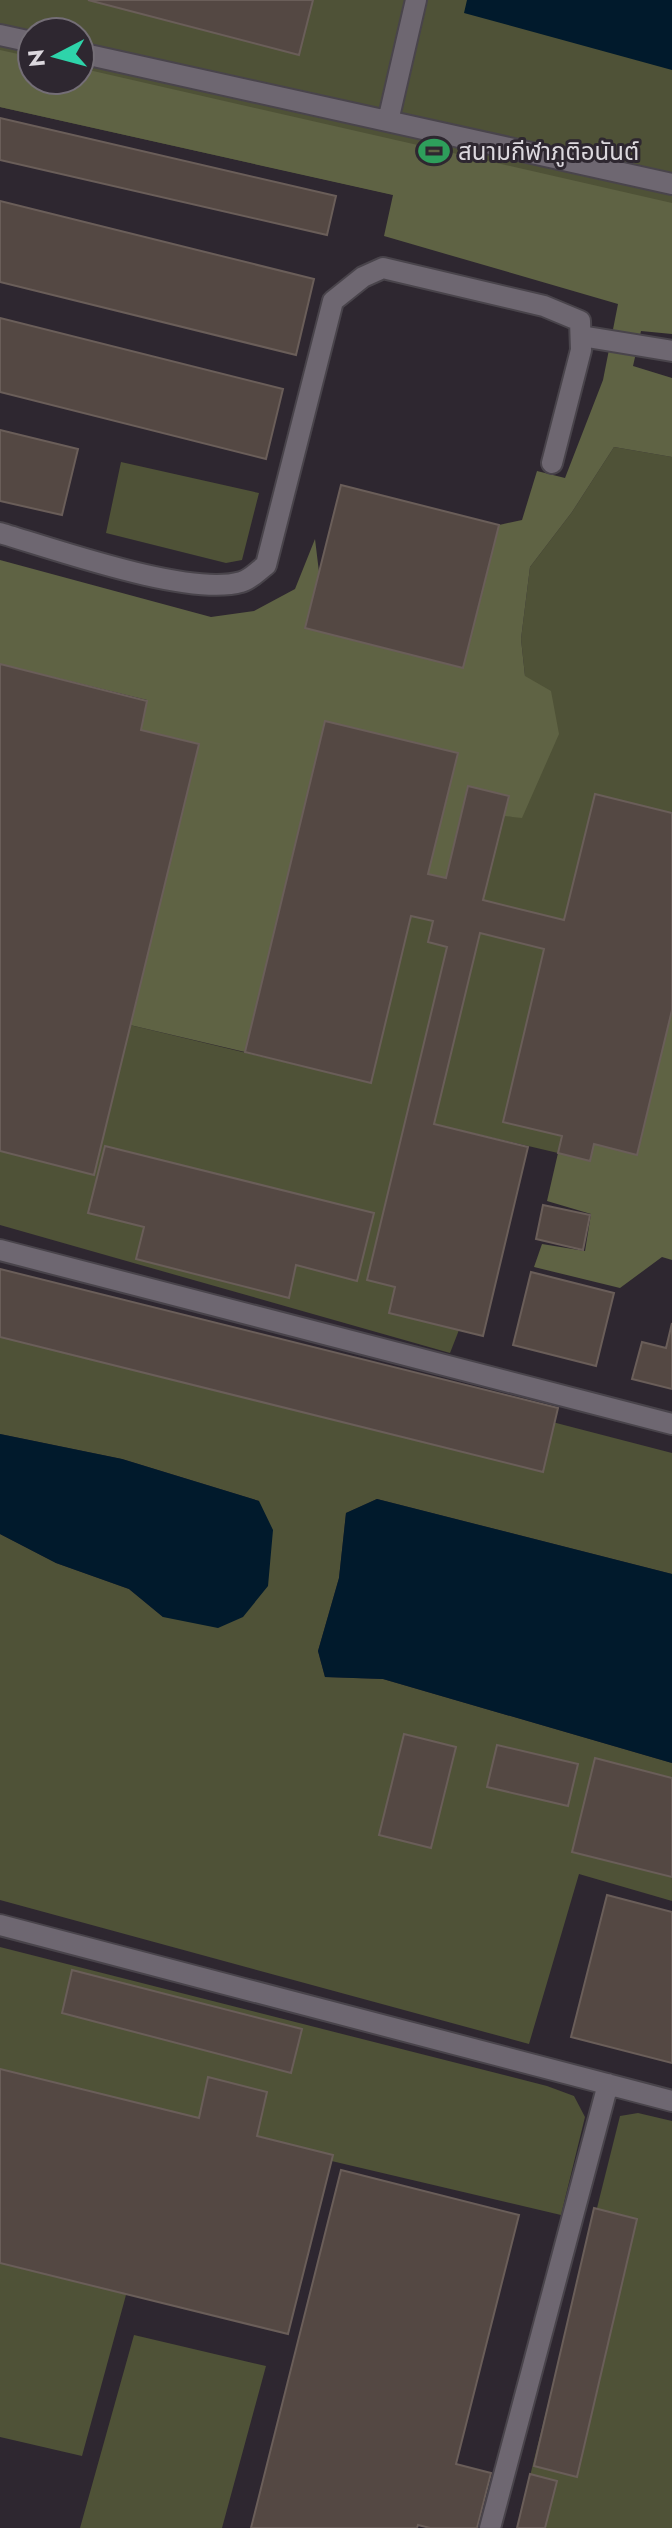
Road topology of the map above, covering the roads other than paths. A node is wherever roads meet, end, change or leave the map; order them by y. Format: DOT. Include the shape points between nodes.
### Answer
graph roads {
  1 [pos="416,0"];
  2 [pos="96,57"];
  3 [pos="388,121"];
  4 [pos="672,184"];
  5 [pos="581,336"];
  6 [pos="672,351"];
  7 [pos="552,463"];
  8 [pos="0,533"];
  9 [pos="0,1250"];
  10 [pos="672,1424"];
  11 [pos="0,1925"];
  12 [pos="608,2084"];
  13 [pos="672,2101"];
  14 [pos="490,2528"];
  1 -- 3 [label="lane"];
  2 -- 3 [label="lane"];
  3 -- 4 [label="lane"];
  5 -- 6 [label="lane"];
  5 -- 7 [label="lane"];
  5 -- 8 [label="lane" via="580,321 544,306 383,268 333,301 266,565 243,582 210,586 134,572"];
  9 -- 10 [label="lane"];
  11 -- 12 [label="lane"];
  12 -- 13 [label="lane"];
  12 -- 14 [label="lane"];
}
